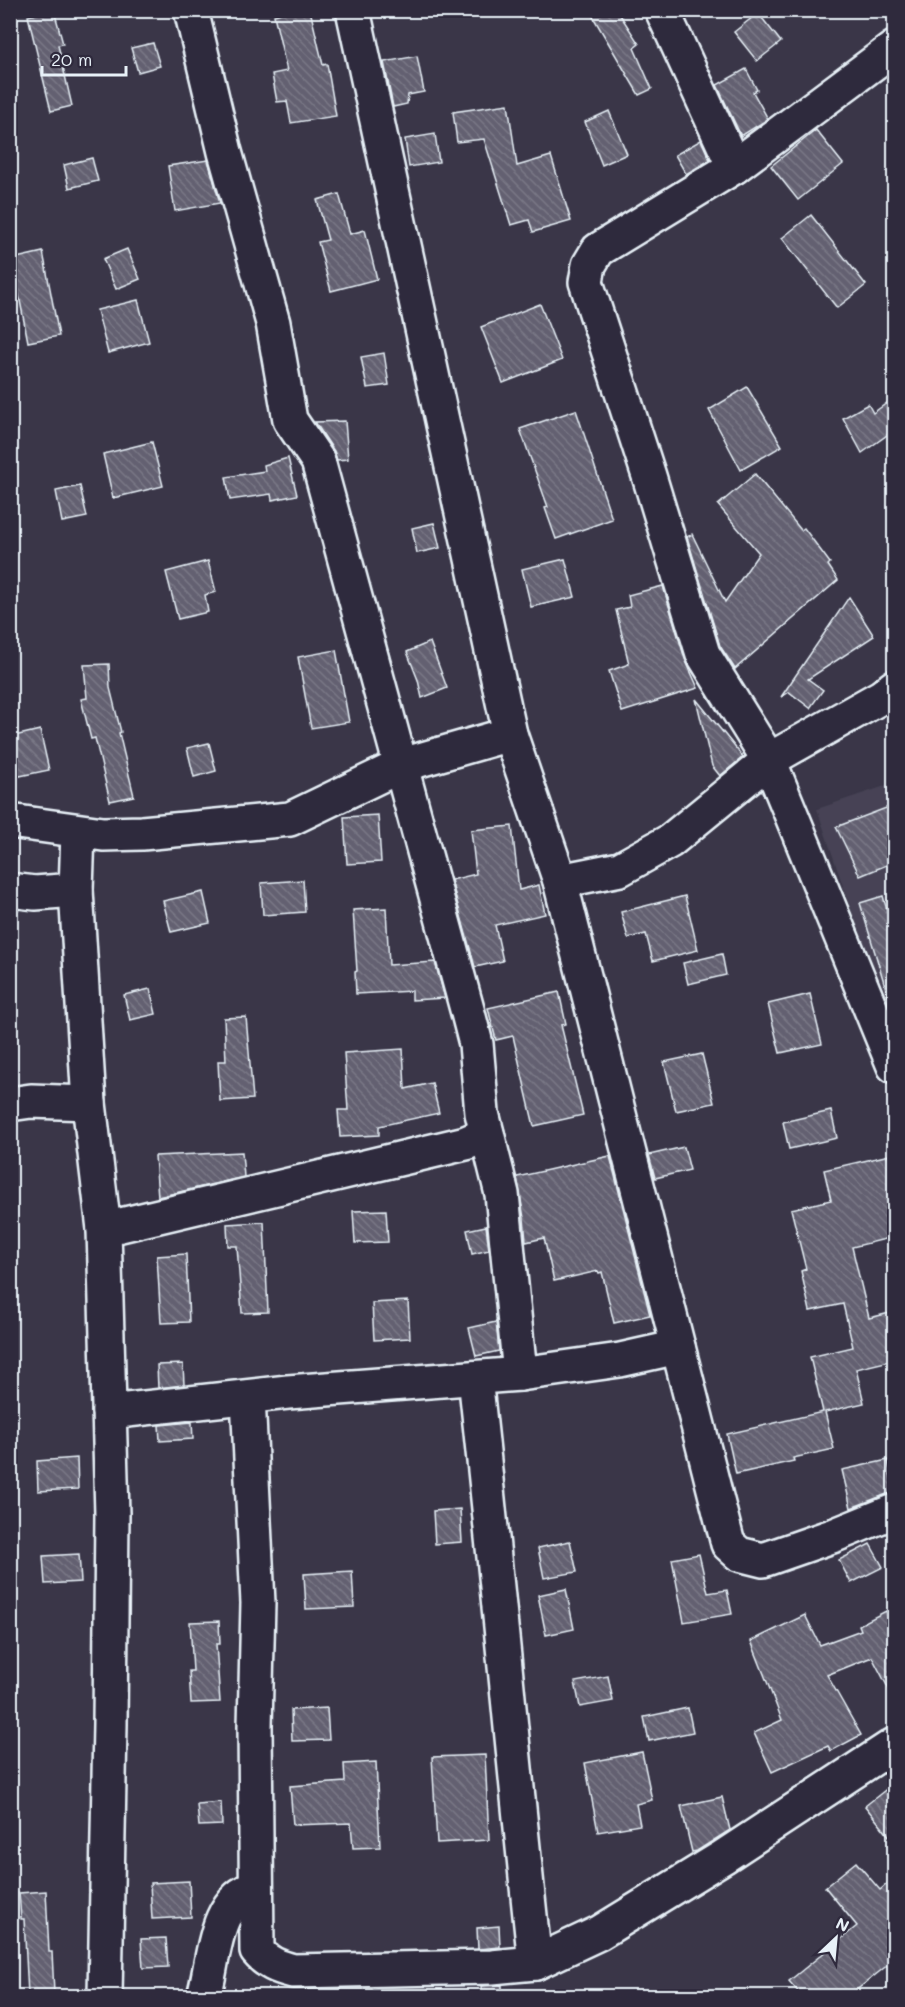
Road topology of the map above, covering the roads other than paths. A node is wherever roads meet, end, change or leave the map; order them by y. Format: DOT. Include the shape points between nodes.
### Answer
graph roads {
  1 [pos="191,10"];
  2 [pos="353,10"];
  3 [pos="662,10"];
  4 [pos="894,48"];
  5 [pos="734,167"];
  6 [pos="894,687"];
  7 [pos="510,734"];
  8 [pos="769,760"];
  9 [pos="402,765"];
  10 [pos="10,821"];
  11 [pos="78,832"];
  12 [pos="560,881"];
  13 [pos="10,890"];
  14 [pos="76,890"];
  15 [pos="894,1066"];
  16 [pos="89,1103"];
  17 [pos="10,1104"];
  18 [pos="487,1134"];
  19 [pos="104,1229"];
  20 [pos="678,1347"];
  21 [pos="520,1374"];
  22 [pos="475,1378"];
  23 [pos="248,1397"];
  24 [pos="108,1412"];
  25 [pos="894,1511"];
  26 [pos="894,1745"];
  27 [pos="256,1888"];
  28 [pos="535,1962"];
  29 [pos="105,1996"];
  30 [pos="204,1996"];
  1 -- 9 [label="street" via="225,152 273,323 290,420 318,461"];
  2 -- 7 [label="street"];
  3 -- 5 [label="street"];
  4 -- 5 [label="street"];
  5 -- 8 [label="street" via="598,250 586,282 703,654"];
  6 -- 8 [label="street"];
  7 -- 9 [label="street"];
  7 -- 12 [label="street"];
  8 -- 12 [label="street" via="670,841 620,869"];
  8 -- 15 [label="street"];
  9 -- 11 [label="street" via="290,819 142,833"];
  9 -- 18 [label="street" via="476,1044"];
  10 -- 11 [label="street"];
  11 -- 14 [label="street"];
  12 -- 20 [label="street"];
  13 -- 14 [label="street"];
  14 -- 16 [label="street"];
  16 -- 17 [label="street"];
  16 -- 19 [label="street"];
  18 -- 19 [label="street" via="466,1143"];
  18 -- 21 [label="street" via="502,1194"];
  19 -- 24 [label="street"];
  20 -- 21 [label="street" via="620,1360"];
  20 -- 25 [label="street" via="728,1545 739,1554 763,1560"];
  21 -- 22 [label="street"];
  22 -- 23 [label="street"];
  22 -- 28 [label="street"];
  23 -- 24 [label="street"];
  23 -- 27 [label="street" via="258,1604"];
  24 -- 29 [label="street" via="112,1514"];
  26 -- 28 [label="street" via="599,1933"];
  27 -- 28 [label="street" via="257,1951 265,1961 279,1968 408,1969"];
  27 -- 30 [label="street" via="240,1895 226,1913 217,1932"];
}
